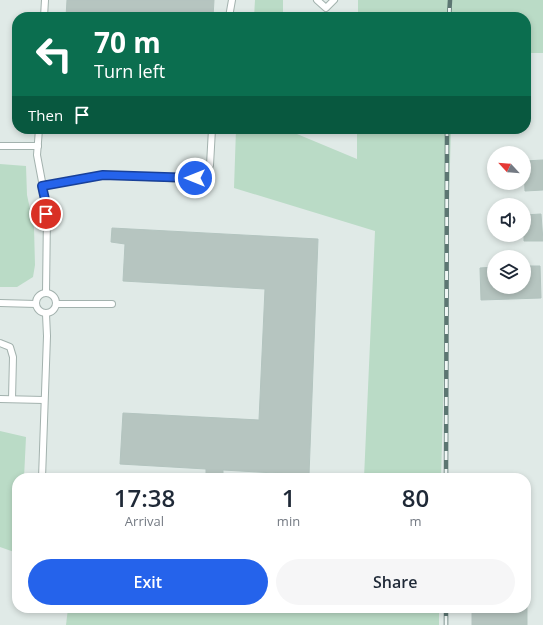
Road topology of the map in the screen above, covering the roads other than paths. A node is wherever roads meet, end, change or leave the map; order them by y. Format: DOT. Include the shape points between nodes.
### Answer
graph roads {
  1 [pos="45,0"];
  2 [pos="232,0"];
  3 [pos="317,0"];
  4 [pos="334,0"];
  5 [pos="44,12"];
  6 [pos="230,12"];
  7 [pos="39,134"];
  8 [pos="212,134"];
  9 [pos="0,146"];
  10 [pos="38,146"];
  11 [pos="42,186"];
  12 [pos="46,293"];
  13 [pos="0,303"];
  14 [pos="36,304"];
  15 [pos="57,304"];
  16 [pos="112,304"];
  17 [pos="46,314"];
  18 [pos="0,343"];
  19 [pos="0,399"];
  20 [pos="12,399"];
  21 [pos="44,400"];
  22 [pos="42,473"];
  1 -- 5 [label="lane"];
  2 -- 6 [label="lane"];
  3 -- 4 [label="lane" via="326,8"];
  7 -- 10 [label="lane"];
  8 -- 11 [label="lane" via="210,165 201,176 189,179 103,175"];
  9 -- 10 [label="lane"];
  10 -- 11 [label="lane"];
  11 -- 12 [label="lane" via="46,204"];
  12 -- 14 [label="lane" via="38,297"];
  12 -- 15 [label="lane" via="55,297"];
  13 -- 14 [label="lane"];
  14 -- 17 [label="lane" via="38,310"];
  15 -- 16 [label="lane"];
  15 -- 17 [label="lane" via="55,310"];
  17 -- 21 [label="lane"];
  18 -- 20 [label="lane" via="10,347 14,357"];
  19 -- 20 [label="lane"];
  20 -- 21 [label="lane"];
  21 -- 22 [label="lane"];
}
